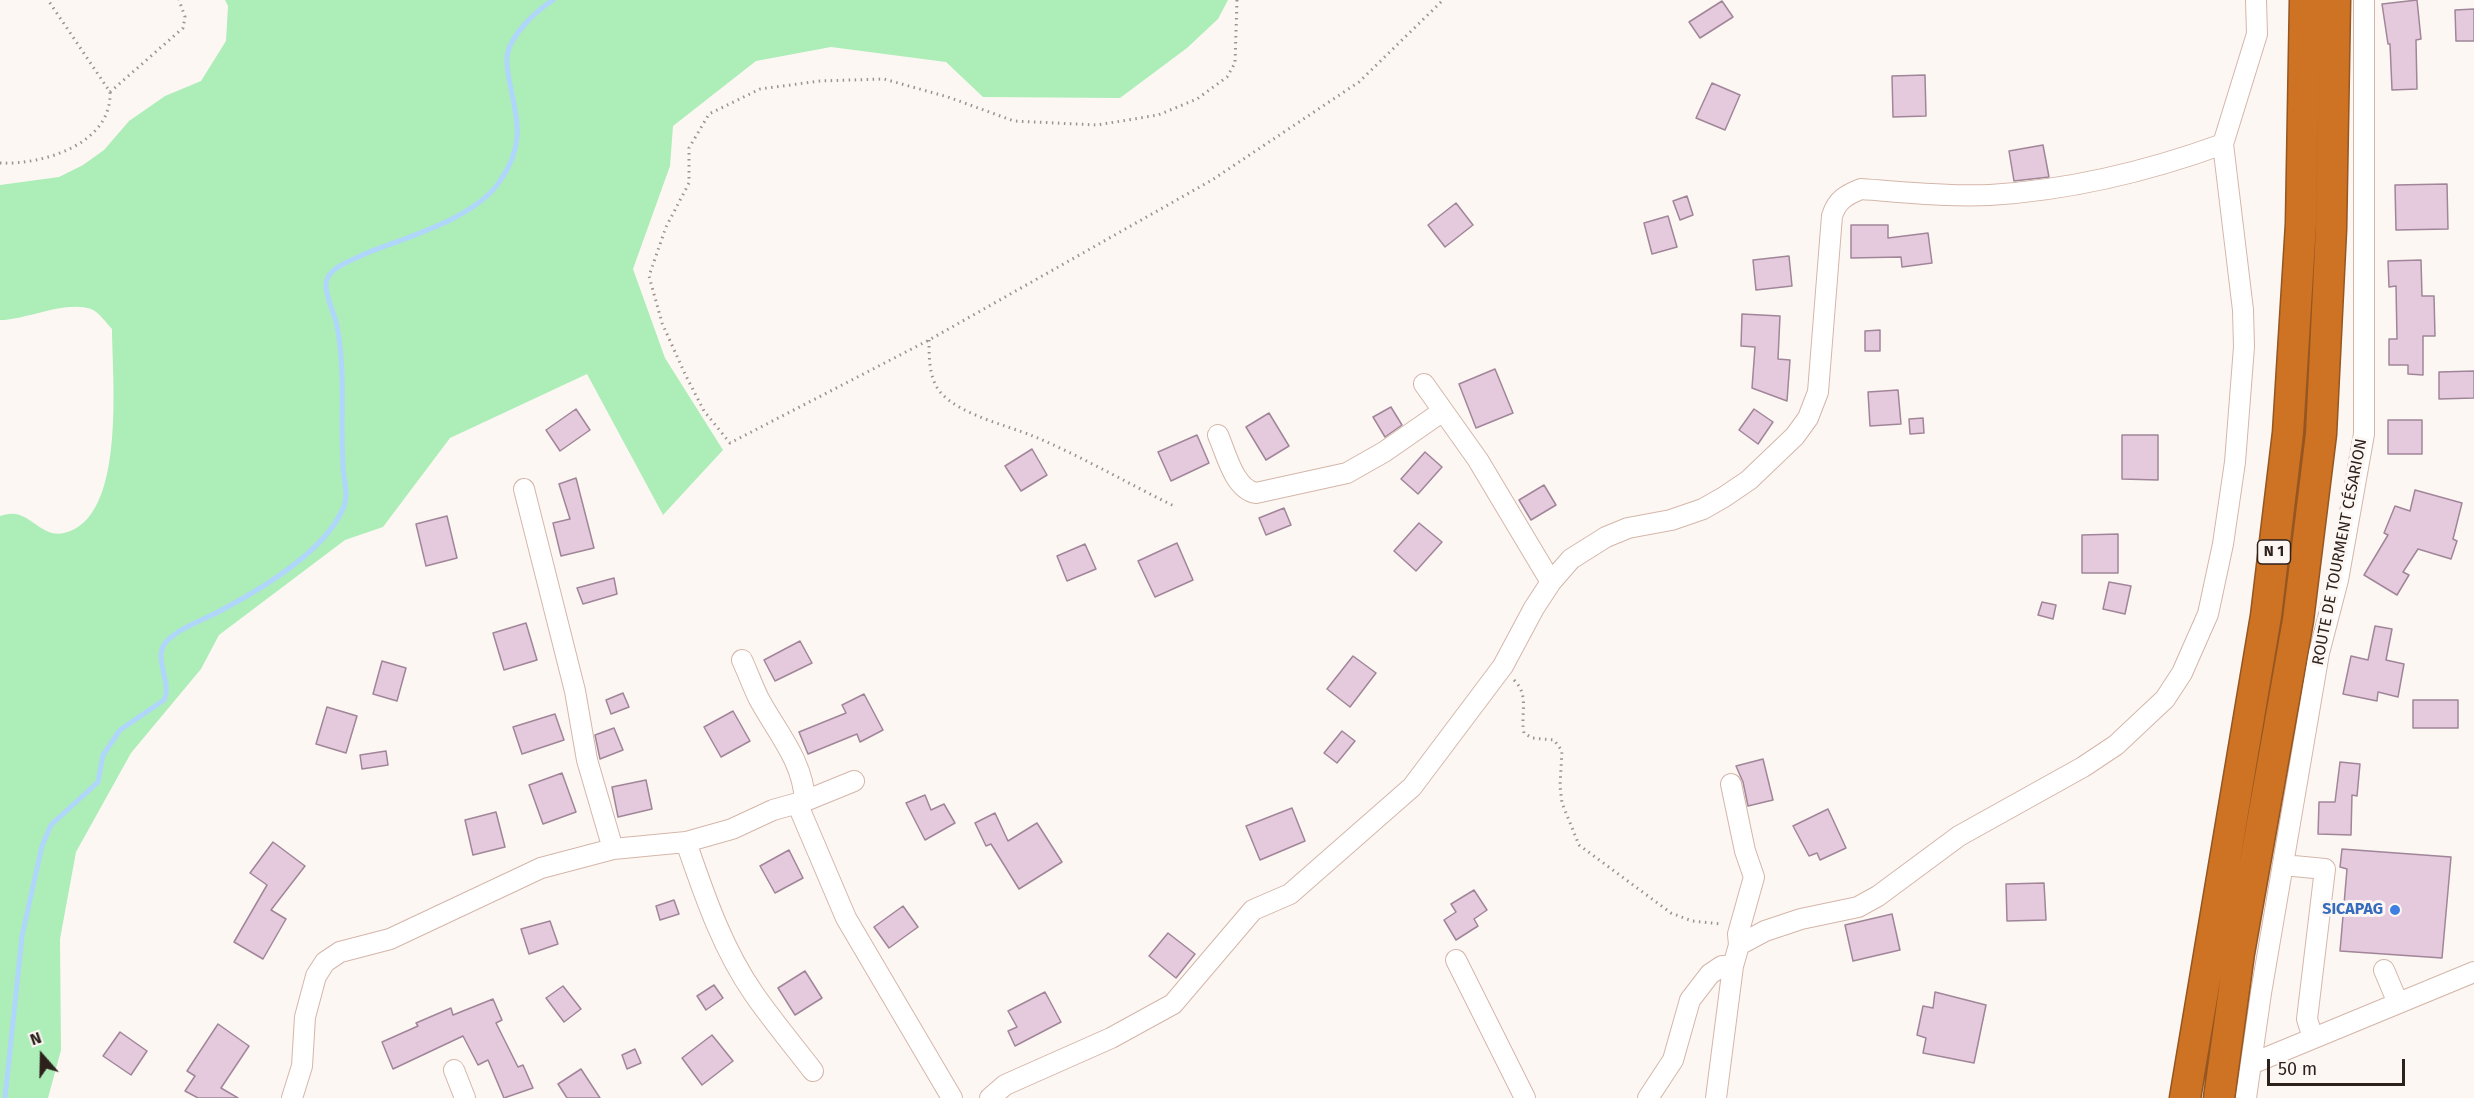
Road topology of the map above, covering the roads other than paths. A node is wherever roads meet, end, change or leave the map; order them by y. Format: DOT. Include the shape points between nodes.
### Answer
graph roads {
  1 [pos="2256,0"];
  2 [pos="2305,0"];
  3 [pos="2335,0"];
  4 [pos="2364,0"];
  5 [pos="2223,144"];
  6 [pos="1424,384"];
  7 [pos="1443,411"];
  8 [pos="1218,435"];
  9 [pos="524,489"];
  10 [pos="1551,582"];
  11 [pos="742,660"];
  12 [pos="854,781"];
  13 [pos="1731,784"];
  14 [pos="801,802"];
  15 [pos="686,842"];
  16 [pos="613,849"];
  17 [pos="2283,865"];
  18 [pos="1738,939"];
  19 [pos="1456,960"];
  20 [pos="1733,966"];
  21 [pos="2384,970"];
  22 [pos="2474,972"];
  23 [pos="2398,1003"];
  24 [pos="2313,1038"];
  25 [pos="2251,1064"];
  26 [pos="454,1070"];
  27 [pos="813,1071"];
  28 [pos="292,1098"];
  29 [pos="465,1098"];
  30 [pos="952,1098"];
  31 [pos="990,1098"];
  32 [pos="1525,1098"];
  33 [pos="1648,1098"];
  34 [pos="1716,1098"];
  35 [pos="2185,1098"];
  36 [pos="2218,1098"];
  37 [pos="2246,1098"];
  1 -- 5 [label="street" via="2257,34"];
  2 -- 35 [label="highway, N 1" via="2301,224 2288,433 2266,616"];
  3 -- 36 [label="highway, N 1" via="2331,229 2321,434 2298,620 2239,953"];
  4 -- 17 [label="street, ROUTE DE TOURMENT CÉSARION" via="2364,434 2338,580 2319,653"];
  5 -- 10 [label="street" via="2137,172 2062,187 1989,195 1862,189 1843,198 1832,216 1818,392 1808,418 1774,458 1724,497 1671,520 1628,528 1606,537 1571,559"];
  5 -- 18 [label="street" via="2242,310 2242,391 2227,521 2211,603 2182,673 2165,699 2116,745 1959,836 1878,896 1858,907"];
  6 -- 7 [label="street"];
  7 -- 8 [label="street" via="1384,453 1347,473 1256,493 1240,483"];
  7 -- 10 [label="street" via="1478,460"];
  9 -- 16 [label="street" via="575,691 587,760"];
  10 -- 31 [label="street" via="1492,682 1412,787 1290,894 1253,910 1173,1004 1111,1038 1005,1084"];
  11 -- 14 [label="street" via="759,698 795,758 804,780"];
  12 -- 14 [label="street"];
  13 -- 18 [label="street" via="1754,877"];
  14 -- 15 [label="street"];
  14 -- 30 [label="street" via="846,918"];
  15 -- 16 [label="street"];
  15 -- 27 [label="street" via="705,897 735,962 753,993"];
  16 -- 28 [label="street" via="541,868 390,939 340,952 325,962 316,976 306,1017 302,1066"];
  17 -- 24 [label="street" via="2325,869 2307,1019"];
  17 -- 25 [label="street, ROUTE DE TOURMENT CÉSARION"];
  18 -- 20 [label="street"];
  19 -- 32 [label="street"];
  20 -- 33 [label="street" via="1722,966 1710,974 1690,1000 1673,1060"];
  20 -- 34 [label="street"];
  21 -- 23 [label="street"];
  22 -- 23 [label="street"];
  23 -- 24 [label="street"];
  24 -- 25 [label="street"];
  25 -- 37 [label="street, ROUTE DE TOURMENT CÉSARION"];
  26 -- 29 [label="street"];
}
